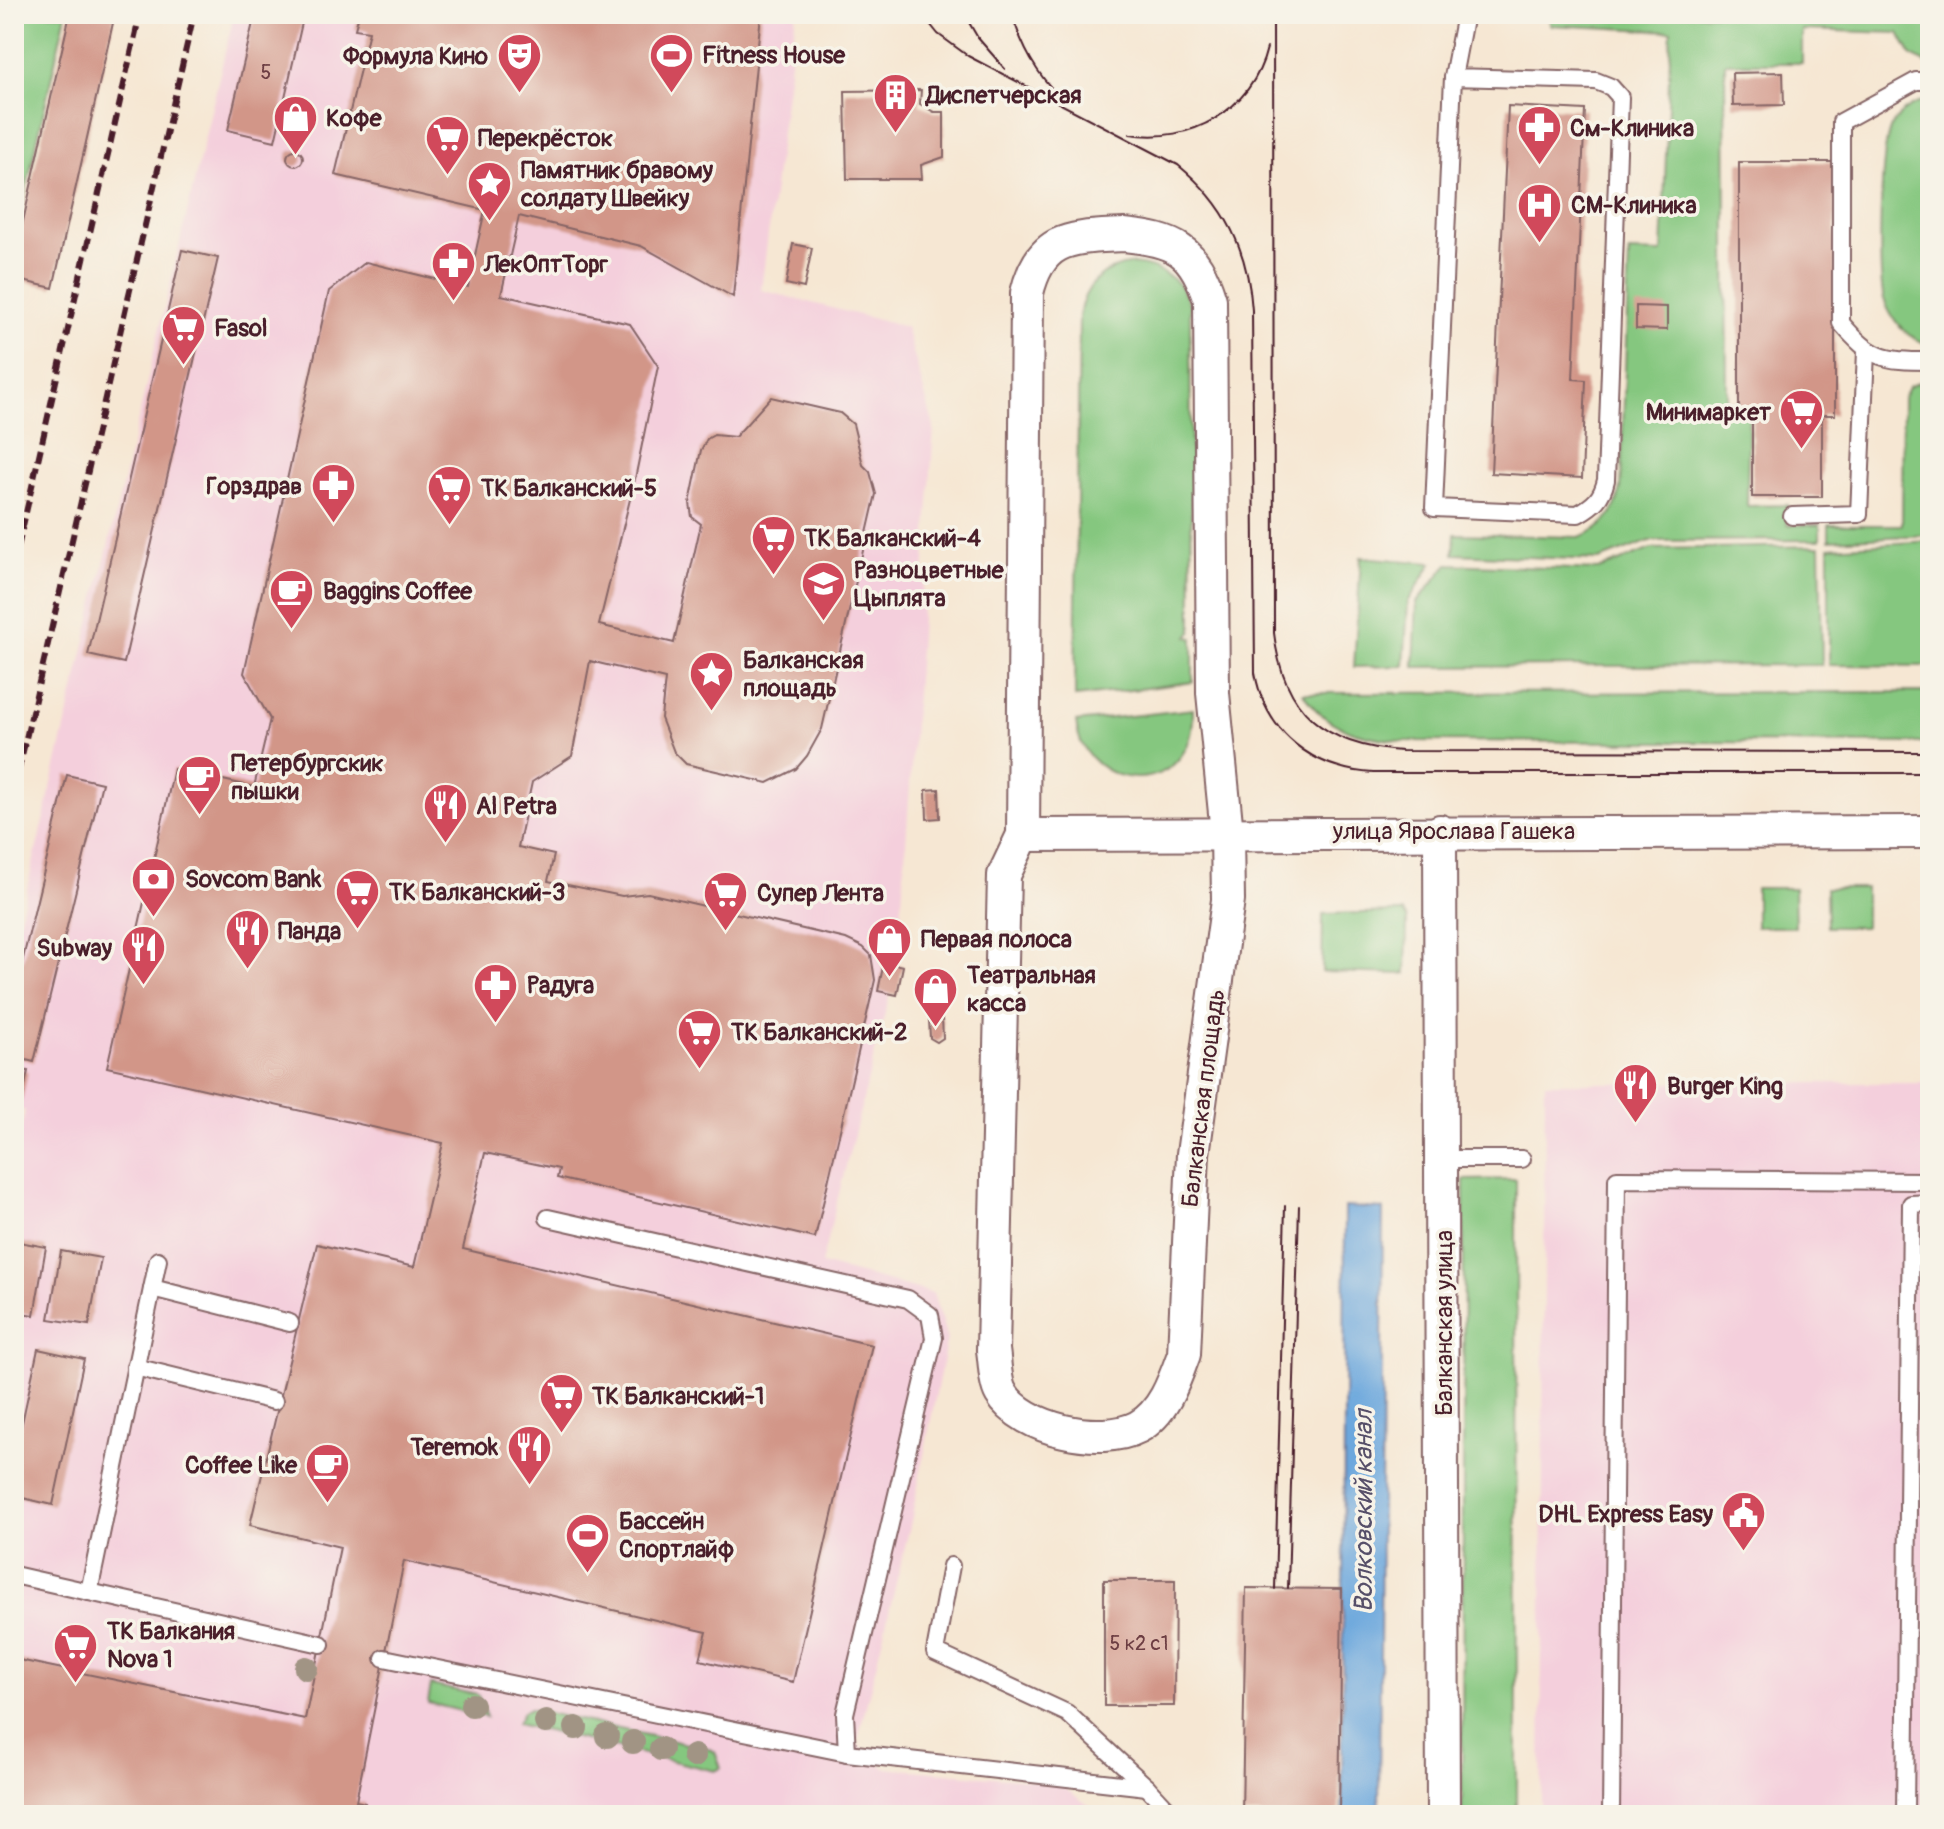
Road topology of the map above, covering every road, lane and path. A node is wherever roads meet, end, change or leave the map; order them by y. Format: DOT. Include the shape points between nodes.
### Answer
graph roads {
  1 [pos="1465,14"];
  2 [pos="1453,77"];
  3 [pos="1930,81"];
  4 [pos="1866,351"];
  5 [pos="1930,361"];
  6 [pos="1792,516"];
  7 [pos="1440,831"];
  8 [pos="1930,832"];
  9 [pos="1227,833"];
  10 [pos="1023,835"];
  11 [pos="1442,1159"];
  12 [pos="1522,1159"];
  13 [pos="1930,1181"];
  14 [pos="1930,1203"];
  15 [pos="548,1218"];
  16 [pos="158,1260"];
  17 [pos="152,1288"];
  18 [pos="290,1323"];
  19 [pos="135,1367"];
  20 [pos="274,1401"];
  21 [pos="951,1566"];
  22 [pos="14,1575"];
  23 [pos="89,1592"];
  24 [pos="321,1644"];
  25 [pos="384,1658"];
  26 [pos="847,1753"];
  27 [pos="1147,1787"];
  28 [pos="1173,1815"];
  29 [pos="1443,1815"];
  30 [pos="1611,1815"];
  31 [pos="1905,1815"];
  1 -- 2 [label="lane"];
  2 -- 2 [label="lane" via="1596,81 1620,97 1606,480 1594,505 1578,514 1434,508"];
  3 -- 4 [label="lane" via="1916,81 1841,122 1841,323"];
  4 -- 5 [label="lane" via="1902,361"];
  4 -- 6 [label="lane" via="1859,514"];
  7 -- 8 [label="street, улица Ярослава Гашека"];
  7 -- 9 [label="street, улица Ярослава Гашека"];
  7 -- 11 [label="street, Балканская улица"];
  9 -- 10 [label="street, улица Ярослава Гашека"];
  9 -- 10 [label="street, Балканская площадь" via="1213,693 1210,300 1202,275 1166,239 1124,235 1070,238 1051,247 1039,260 1027,293"];
  9 -- 10 [label="street, Балканская площадь" via="1228,900 1193,1154 1184,1354 1161,1405 1138,1427 1068,1433 1030,1420 1001,1393 993,1350 1004,875"];
  11 -- 12 [label="lane"];
  11 -- 29 [label="street, Балканская улица"];
  13 -- 30 [label="lane" via="1617,1179"];
  14 -- 31 [label="lane" via="1911,1204"];
  15 -- 26 [label="lane" via="908,1299 930,1315 934,1338 845,1714"];
  16 -- 17 [label="lane"];
  17 -- 18 [label="lane"];
  17 -- 19 [label="lane"];
  19 -- 20 [label="lane"];
  19 -- 23 [label="lane"];
  21 -- 27 [label="lane" via="935,1652 1067,1713"];
  22 -- 23 [label="lane"];
  23 -- 24 [label="lane"];
  25 -- 26 [label="lane"];
  26 -- 27 [label="lane"];
  27 -- 28 [label="lane"];
}
